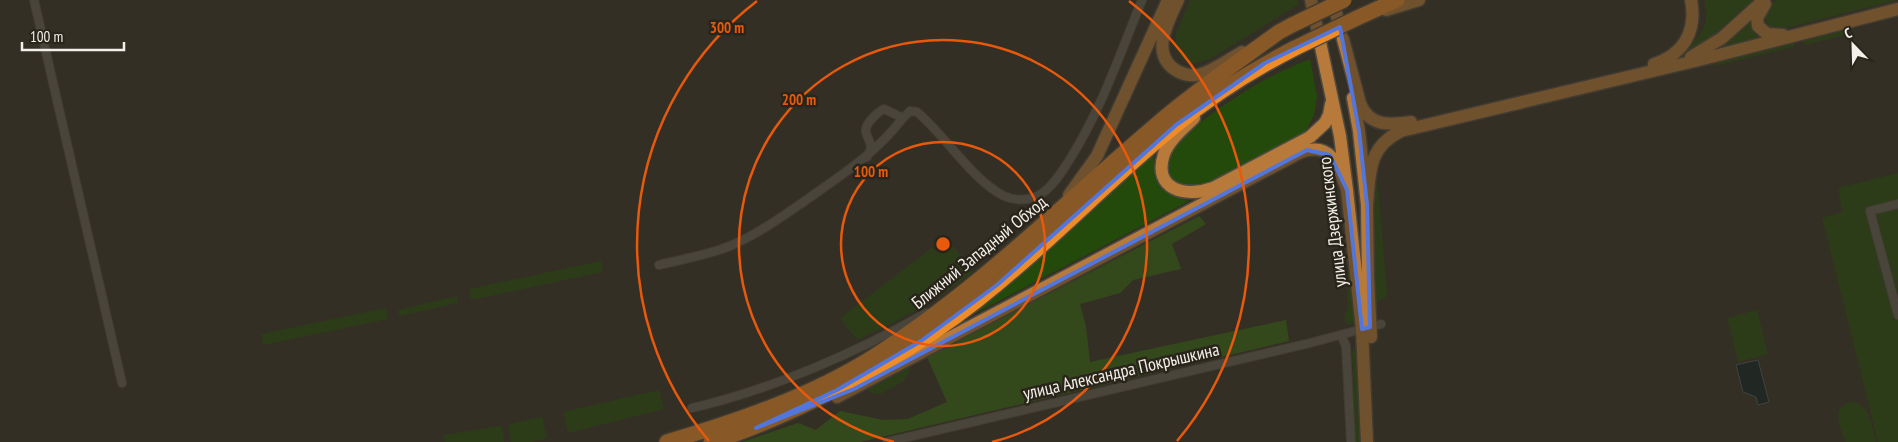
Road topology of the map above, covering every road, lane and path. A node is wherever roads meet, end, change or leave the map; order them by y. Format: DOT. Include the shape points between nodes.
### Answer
graph roads {
  1 [pos="34,0"];
  2 [pos="1142,0"];
  3 [pos="1168,0"];
  4 [pos="1178,0"];
  5 [pos="1311,0"];
  6 [pos="1334,0"];
  7 [pos="1344,0"];
  8 [pos="1398,0"];
  9 [pos="1419,0"];
  10 [pos="1691,0"];
  11 [pos="1766,0"];
  12 [pos="1898,9"];
  13 [pos="1361,17"];
  14 [pos="1286,28"];
  15 [pos="1795,36"];
  16 [pos="1342,39"];
  17 [pos="1654,70"];
  18 [pos="1330,89"];
  19 [pos="1220,92"];
  20 [pos="902,119"];
  21 [pos="867,157"];
  22 [pos="1347,190"];
  23 [pos="1898,204"];
  24 [pos="1367,205"];
  25 [pos="1054,223"];
  26 [pos="659,265"];
  27 [pos="1898,277"];
  28 [pos="1888,280"];
  29 [pos="968,288"];
  30 [pos="1898,315"];
  31 [pos="1371,327"];
  32 [pos="1341,335"];
  33 [pos="122,383"];
  34 [pos="692,408"];
  35 [pos="756,428"];
  36 [pos="667,442"];
  37 [pos="711,442"];
  38 [pos="887,442"];
  39 [pos="1351,442"];
  40 [pos="1368,442"];
  41 [pos="1376,442"];
  1 -- 33 [label="street"];
  2 -- 20 [label="street" via="1092,122 1063,169 1041,194 1021,200 1005,197 986,183 917,112 910,111"];
  3 -- 25 [label="main road" via="1097,156"];
  4 -- 14 [label="main road" via="1162,40 1168,62 1184,74 1202,74"];
  5 -- 18 [label="main road, улица Дзержинского"];
  6 -- 16 [label="main road, улица Дзержинского"];
  7 -- 14 [label="highway, Ближний Западный Обход, bridge"];
  8 -- 13 [label="highway"];
  9 -- 13 [label="main road"];
  10 -- 16 [label="main road" via="1692,22 1688,37 1680,50 1664,61 1454,114 1393,125 1377,123 1362,108"];
  11 -- 15 [label="main road" via="1757,18 1759,29 1770,35"];
  11 -- 17 [label="main road" via="1702,51"];
  12 -- 15 [label="main road"];
  13 -- 19 [label="highway, bridge" via="1265,63"];
  14 -- 25 [label="highway, Ближний Западный Обход" via="1157,124"];
  15 -- 17 [label="main road"];
  16 -- 24 [label="main road, улица Дзержинского" via="1359,131"];
  17 -- 24 [label="main road" via="1401,131 1376,151"];
  18 -- 19 [label="main road" via="1328,119 1310,137 1208,190 1196,193 1177,191 1164,178 1164,153 1177,135"];
  18 -- 22 [label="main road, улица Дзержинского"];
  19 -- 25 [label="highway"];
  20 -- 21 [label="street"];
  20 -- 21 [label="street" via="884,110 866,126 872,148"];
  21 -- 26 [label="street" via="744,240"];
  22 -- 31 [label="main road, улица Дзержинского"];
  22 -- 35 [label="main road" via="1330,155 1314,149 1301,152 854,388"];
  23 -- 28 [label="street" via="1870,211"];
  24 -- 31 [label="main road, улица Дзержинского"];
  25 -- 29 [label="highway, Ближний Западный Обход"];
  25 -- 35 [label="highway" via="997,285 921,341 837,390"];
  27 -- 28 [label="street"];
  28 -- 30 [label="street"];
  29 -- 34 [label="street" via="866,345 822,364"];
  29 -- 36 [label="highway, Ближний Западный Обход" via="872,358 824,383 772,406"];
  31 -- 32 [label="street, улица Александра Покрышкина"];
  31 -- 40 [label="main road, улица Дзержинского"];
  31 -- 41 [label="main road, улица Дзержинского"];
  32 -- 38 [label="street, улица Александра Покрышкина"];
  32 -- 39 [label="street" via="1346,346"];
  35 -- 37 [label="highway"];
}
